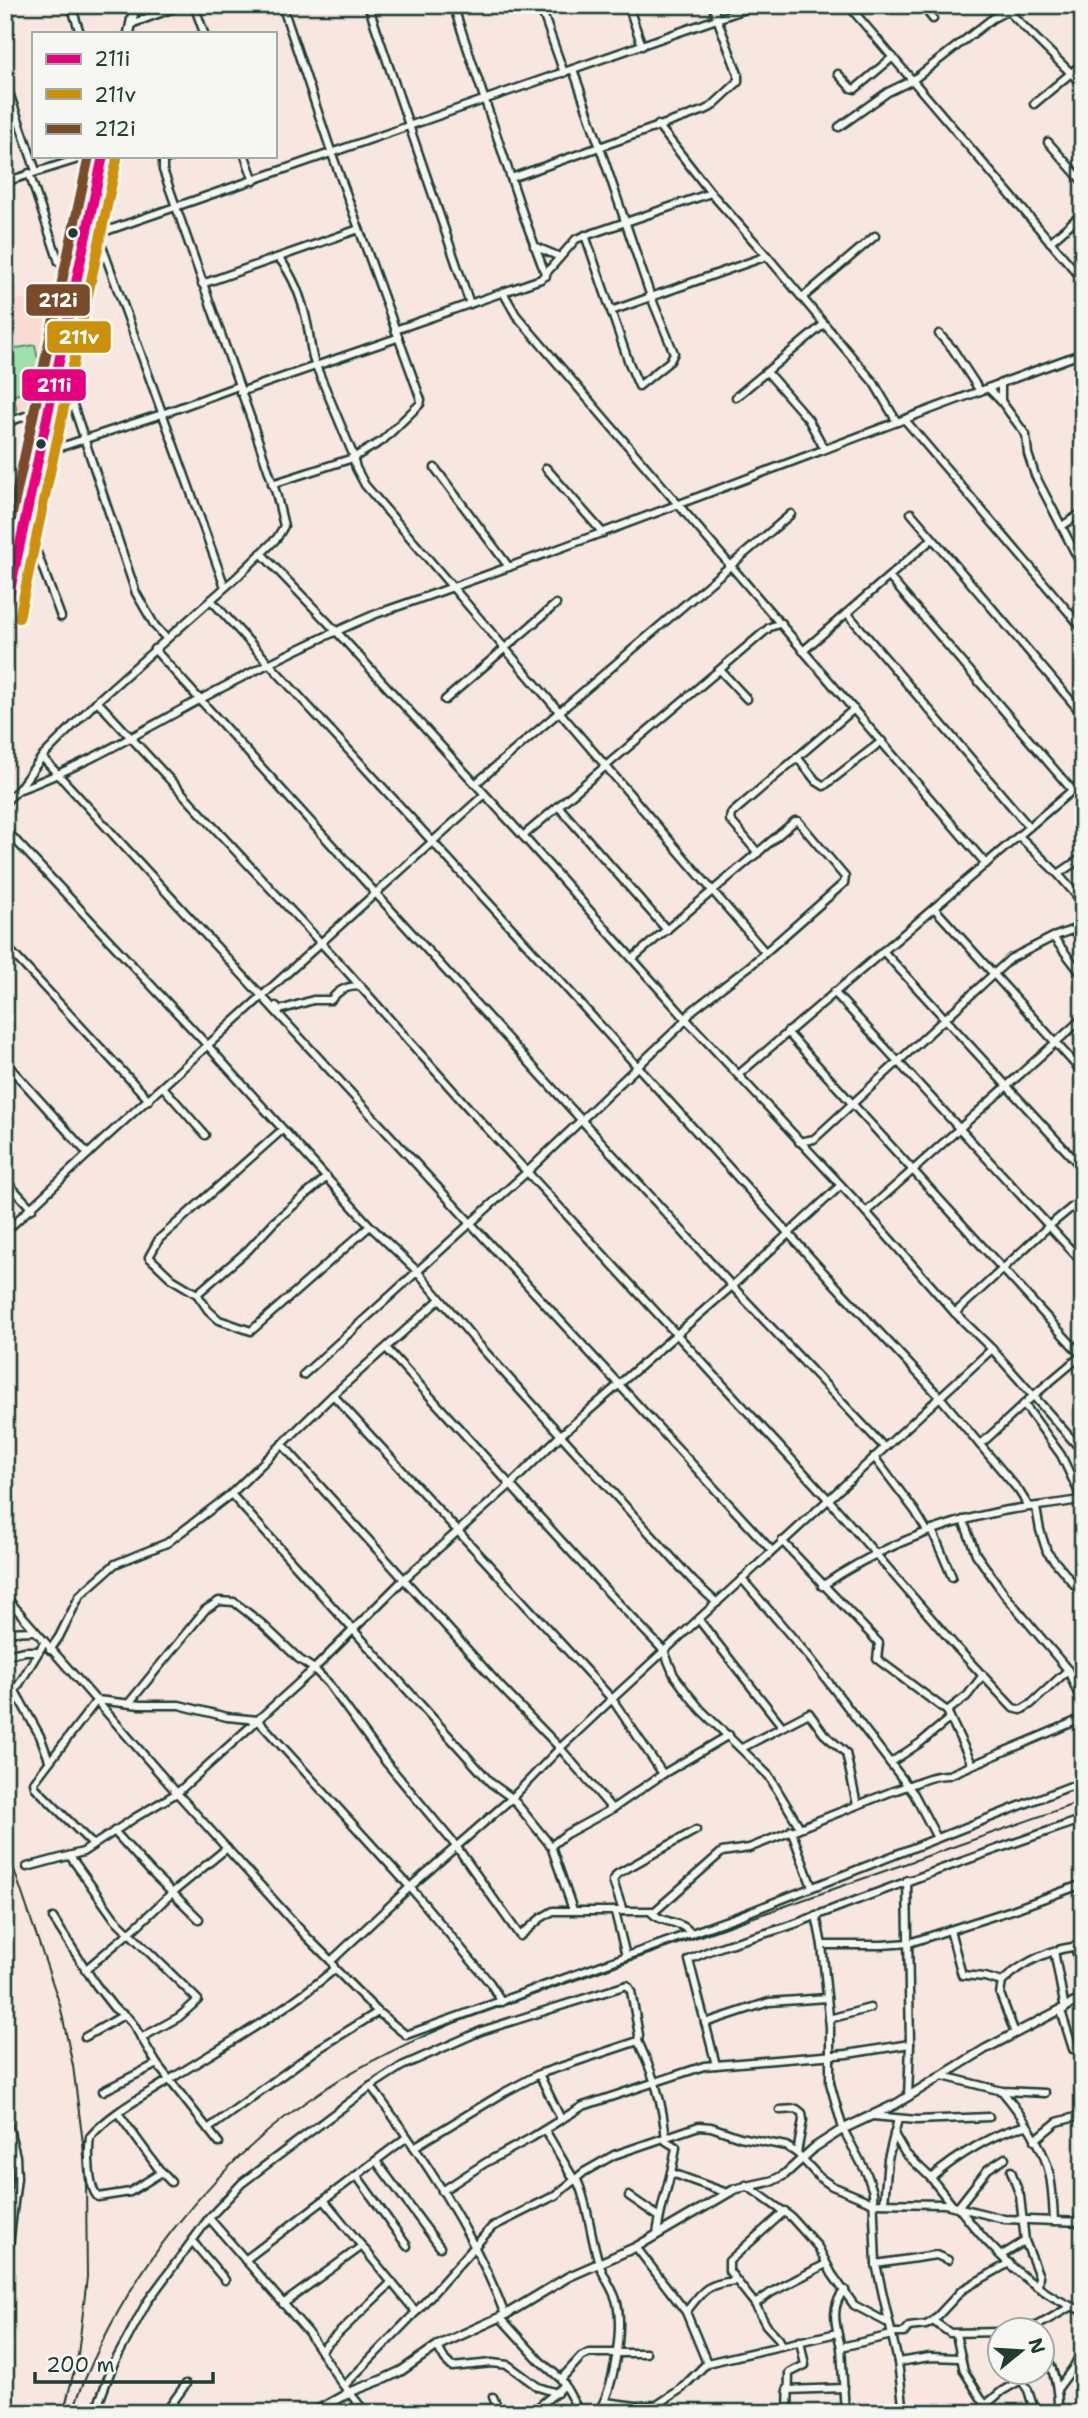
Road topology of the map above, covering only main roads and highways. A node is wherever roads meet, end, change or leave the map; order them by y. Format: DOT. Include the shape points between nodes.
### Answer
graph roads {
  1 [pos="135,5"];
  2 [pos="129,32"];
  3 [pos="103,158"];
  4 [pos="5,615"];
  1 -- 2 [label="main road"];
  3 -- 4 [label="main road"];
}
